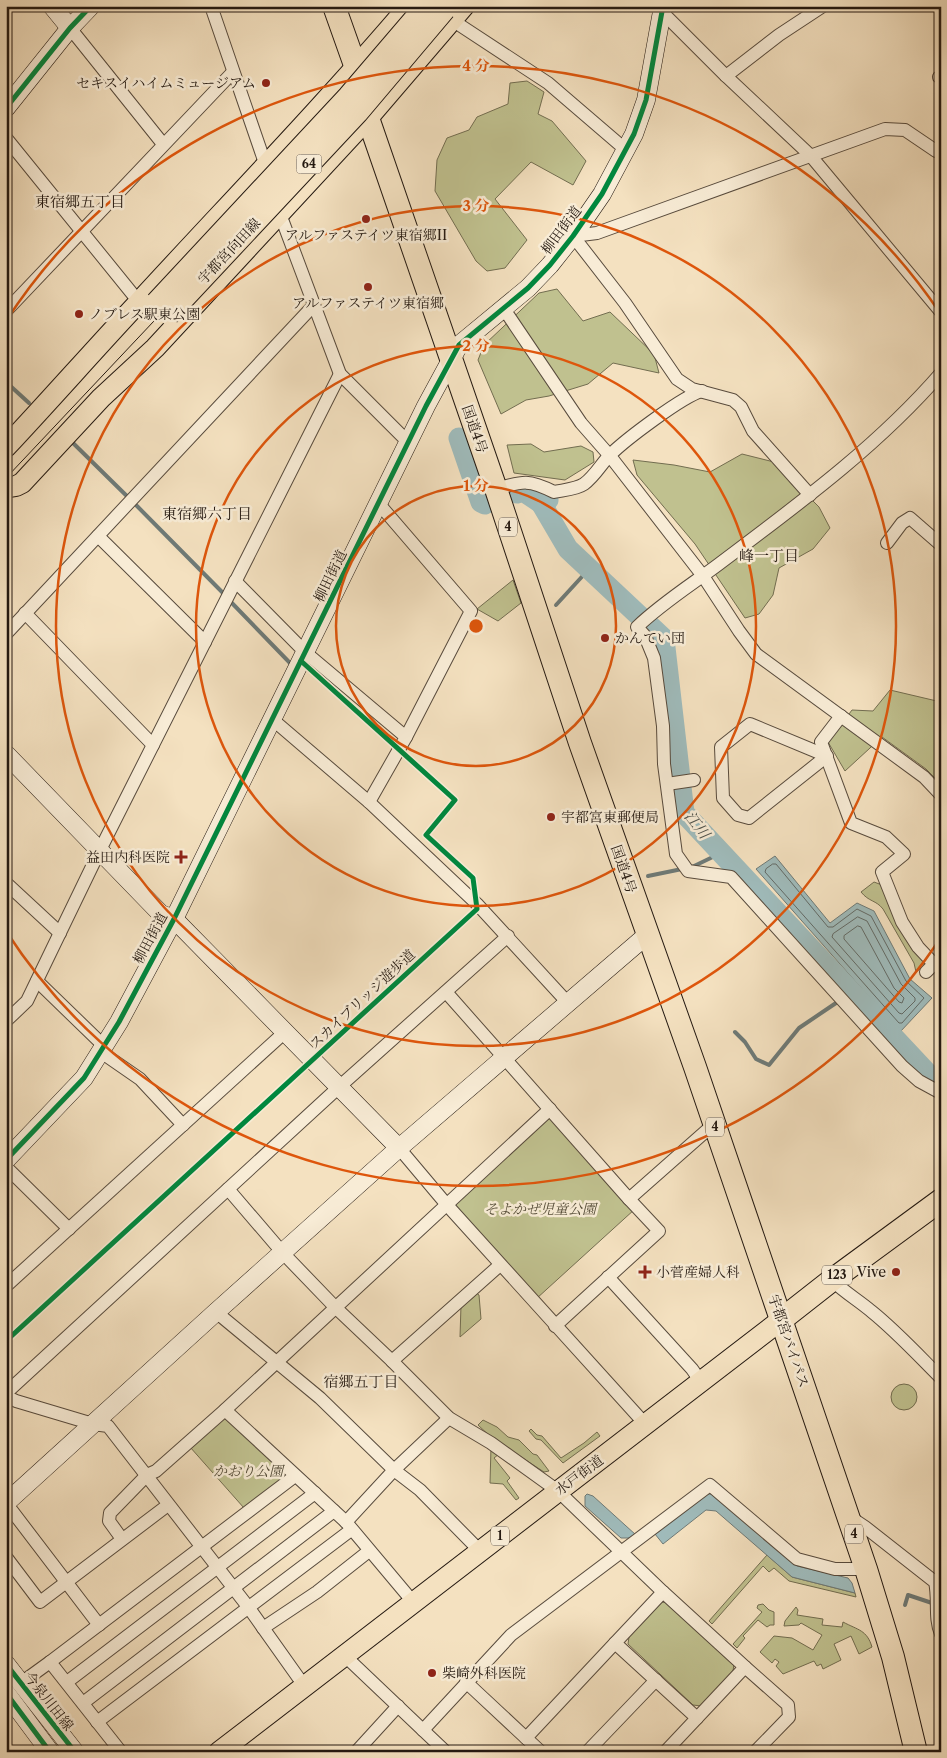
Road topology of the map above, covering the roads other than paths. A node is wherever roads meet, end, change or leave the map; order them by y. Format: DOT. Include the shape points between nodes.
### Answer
graph roads {
  1 [pos="52,6"];
  2 [pos="91,6"];
  3 [pos="211,6"];
  4 [pos="334,6"];
  5 [pos="408,6"];
  6 [pos="425,6"];
  7 [pos="823,6"];
  8 [pos="663,9"];
  9 [pos="452,11"];
  10 [pos="70,28"];
  11 [pos="356,68"];
  12 [pos="233,72"];
  13 [pos="726,76"];
  14 [pos="6,108"];
  15 [pos="368,118"];
  16 [pos="6,138"];
  17 [pos="163,144"];
  18 [pos="626,150"];
  19 [pos="941,150"];
  20 [pos="810,155"];
  21 [pos="266,166"];
  22 [pos="280,214"];
  23 [pos="82,231"];
  24 [pos="573,236"];
  25 [pos="314,305"];
  26 [pos="155,306"];
  27 [pos="504,309"];
  28 [pos="6,311"];
  29 [pos="941,312"];
  30 [pos="451,362"];
  31 [pos="941,373"];
  32 [pos="340,374"];
  33 [pos="702,391"];
  34 [pos="410,443"];
  35 [pos="6,447"];
  36 [pos="610,456"];
  37 [pos="6,458"];
  38 [pos="8,490"];
  39 [pos="496,490"];
  40 [pos="810,495"];
  41 [pos="379,504"];
  42 [pos="98,536"];
  43 [pos="887,543"];
  44 [pos="941,545"];
  45 [pos="703,576"];
  46 [pos="235,581"];
  47 [pos="25,613"];
  48 [pos="6,634"];
  49 [pos="204,642"];
  50 [pos="306,652"];
  51 [pos="841,716"];
  52 [pos="272,719"];
  53 [pos="406,737"];
  54 [pos="6,738"];
  55 [pos="153,745"];
  56 [pos="6,754"];
  57 [pos="826,756"];
  58 [pos="691,780"];
  59 [pos="669,783"];
  60 [pos="941,795"];
  61 [pos="369,802"];
  62 [pos="102,844"];
  63 [pos="6,883"];
  64 [pos="174,919"];
  65 [pos="60,933"];
  66 [pos="647,935"];
  67 [pos="508,936"];
  68 [pos="926,972"];
  69 [pos="37,981"];
  70 [pos="446,992"];
  71 [pos="568,1003"];
  72 [pos="7,1020"];
  73 [pos="285,1032"];
  74 [pos="103,1049"];
  75 [pos="504,1058"];
  76 [pos="339,1087"];
  77 [pos="941,1093"];
  78 [pos="550,1109"];
  79 [pos="714,1124"];
  80 [pos="183,1125"];
  81 [pos="400,1148"];
  82 [pos="6,1160"];
  83 [pos="6,1167"];
  84 [pos="228,1189"];
  85 [pos="629,1199"];
  86 [pos="447,1205"];
  87 [pos="939,1206"];
  88 [pos="69,1229"];
  89 [pos="282,1252"];
  90 [pos="500,1265"];
  91 [pos="608,1277"];
  92 [pos="832,1280"];
  93 [pos="6,1286"];
  94 [pos="335,1307"];
  95 [pos="216,1312"];
  96 [pos="781,1320"];
  97 [pos="555,1326"];
  98 [pos="392,1361"];
  99 [pos="276,1362"];
  100 [pos="941,1378"];
  101 [pos="701,1382"];
  102 [pos="6,1394"];
  103 [pos="225,1410"];
  104 [pos="449,1418"];
  105 [pos="93,1424"];
  106 [pos="646,1425"];
  107 [pos="394,1470"];
  108 [pos="146,1475"];
  109 [pos="295,1476"];
  110 [pos="558,1491"];
  111 [pos="315,1493"];
  112 [pos="6,1503"];
  113 [pos="168,1505"];
  114 [pos="334,1512"];
  115 [pos="848,1516"];
  116 [pos="348,1526"];
  117 [pos="122,1539"];
  118 [pos="202,1547"];
  119 [pos="369,1551"];
  120 [pos="480,1551"];
  121 [pos="621,1551"];
  122 [pos="6,1557"];
  123 [pos="217,1567"];
  124 [pos="866,1569"];
  125 [pos="66,1582"];
  126 [pos="233,1588"];
  127 [pos="663,1592"];
  128 [pos="939,1593"];
  129 [pos="414,1604"];
  130 [pos="249,1608"];
  131 [pos="99,1625"];
  132 [pos="263,1628"];
  133 [pos="941,1634"];
  134 [pos="615,1643"];
  135 [pos="345,1656"];
  136 [pos="50,1662"];
  137 [pos="6,1664"];
  138 [pos="745,1667"];
  139 [pos="656,1680"];
  140 [pos="67,1682"];
  141 [pos="466,1682"];
  142 [pos="21,1683"];
  143 [pos="305,1687"];
  144 [pos="6,1693"];
  145 [pos="83,1703"];
  146 [pos="398,1706"];
  147 [pos="697,1718"];
  148 [pos="97,1722"];
  149 [pos="423,1730"];
  150 [pos="526,1738"];
  151 [pos="50,1752"];
  152 [pos="75,1752"];
  153 [pos="121,1752"];
  154 [pos="219,1752"];
  155 [pos="356,1752"];
  156 [pos="446,1752"];
  157 [pos="541,1752"];
  158 [pos="587,1752"];
  159 [pos="665,1752"];
  160 [pos="755,1752"];
  161 [pos="916,1752"];
  1 -- 10 [label="street"];
  2 -- 10 [label="street"];
  3 -- 12 [label="street"];
  4 -- 11 [label="highway, 国道4号 / 4"];
  5 -- 11 [label="main road"];
  6 -- 26 [label="main road, 宇都宮向田線 / 64, bridge" via="348,96"];
  7 -- 13 [label="street"];
  8 -- 13 [label="street"];
  8 -- 18 [label="street, 柳田街道" via="646,100"];
  9 -- 15 [label="main road"];
  9 -- 18 [label="street" via="548,83"];
  9 -- 26 [label="main road, 宇都宮向田線 / 64, bridge" via="358,113"];
  10 -- 14 [label="street"];
  10 -- 17 [label="street"];
  11 -- 15 [label="highway, 国道4号 / 4"];
  11 -- 21 [label="main road"];
  12 -- 17 [label="street"];
  12 -- 21 [label="street"];
  13 -- 20 [label="street"];
  15 -- 22 [label="main road"];
  15 -- 30 [label="highway, 国道4号 / 4"];
  16 -- 23 [label="street"];
  17 -- 23 [label="street"];
  18 -- 24 [label="street, 柳田街道" via="602,194"];
  19 -- 20 [label="street" via="936,151 905,130 885,129"];
  20 -- 24 [label="street" via="597,234"];
  20 -- 29 [label="street"];
  21 -- 26 [label="main road"];
  22 -- 25 [label="street"];
  22 -- 38 [label="main road" via="155,348 101,398 22,483"];
  23 -- 26 [label="street"];
  23 -- 28 [label="street"];
  24 -- 27 [label="street, 柳田街道" via="550,265"];
  24 -- 33 [label="street" via="677,378 692,389"];
  25 -- 32 [label="street"];
  25 -- 42 [label="street"];
  26 -- 35 [label="main road"];
  26 -- 37 [label="main road, 宇都宮向田線 / 64"];
  26 -- 38 [label="main road, 宇都宮向田線 / 64"];
  27 -- 30 [label="street, 柳田街道" via="464,340"];
  27 -- 36 [label="street" via="581,423"];
  30 -- 34 [label="street, 柳田街道"];
  30 -- 39 [label="highway, 国道4号 / 4"];
  31 -- 40 [label="street" via="881,434"];
  32 -- 34 [label="street"];
  32 -- 46 [label="street"];
  33 -- 36 [label="street" via="687,397"];
  33 -- 40 [label="street" via="733,400 742,407 753,431"];
  34 -- 41 [label="street, 柳田街道"];
  36 -- 39 [label="street" via="583,485 554,492 537,483 519,482"];
  36 -- 45 [label="street"];
  39 -- 66 [label="highway, 国道4号 / 4"];
  40 -- 45 [label="street"];
  41 -- 50 [label="street, 柳田街道"];
  41 -- 53 [label="street" via="471,611"];
  42 -- 47 [label="street"];
  42 -- 49 [label="street"];
  43 -- 44 [label="street" via="902,523 910,518"];
  45 -- 51 [label="street" via="756,654"];
  45 -- 59 [label="street" via="637,627 645,636 654,658"];
  46 -- 49 [label="street"];
  46 -- 50 [label="street"];
  47 -- 48 [label="street"];
  47 -- 55 [label="street"];
  49 -- 55 [label="street"];
  50 -- 52 [label="street, 柳田街道"];
  50 -- 53 [label="street"];
  51 -- 57 [label="street" via="821,742"];
  51 -- 60 [label="street" via="924,777"];
  52 -- 61 [label="street"];
  52 -- 64 [label="street, 柳田街道"];
  53 -- 61 [label="street"];
  54 -- 62 [label="street"];
  55 -- 62 [label="street"];
  56 -- 62 [label="street"];
  57 -- 57 [label="street" via="750,724 721,747 724,798 738,815 749,818"];
  57 -- 68 [label="street" via="851,823 886,837 904,854 882,872 902,922 934,964"];
  58 -- 59 [label="street"];
  59 -- 77 [label="street" via="676,854 688,871 731,878 902,1066 919,1081"];
  61 -- 67 [label="street"];
  62 -- 64 [label="street" via="161,914"];
  62 -- 65 [label="street"];
  63 -- 65 [label="street"];
  64 -- 73 [label="street"];
  64 -- 74 [label="street, 柳田街道"];
  65 -- 69 [label="street"];
  66 -- 71 [label="street"];
  66 -- 79 [label="highway, 宇都宮バイパス / 4"];
  67 -- 70 [label="street"];
  67 -- 71 [label="street"];
  69 -- 72 [label="street" via="27,1001"];
  69 -- 74 [label="street"];
  70 -- 75 [label="street"];
  70 -- 76 [label="street"];
  71 -- 75 [label="street"];
  73 -- 76 [label="street"];
  73 -- 80 [label="street"];
  74 -- 80 [label="street" via="140,1079"];
  74 -- 82 [label="street, 柳田街道" via="84,1078"];
  75 -- 78 [label="street"];
  75 -- 81 [label="street"];
  76 -- 81 [label="street"];
  76 -- 84 [label="street"];
  78 -- 85 [label="street"];
  78 -- 86 [label="street"];
  79 -- 85 [label="street"];
  79 -- 96 [label="highway, 宇都宮バイパス / 4"];
  80 -- 88 [label="street"];
  81 -- 86 [label="street"];
  81 -- 89 [label="street"];
  83 -- 88 [label="street"];
  84 -- 89 [label="street"];
  84 -- 102 [label="street"];
  85 -- 91 [label="street" via="659,1231"];
  86 -- 90 [label="street"];
  86 -- 94 [label="street"];
  87 -- 92 [label="highway, 水戸街道 / 123"];
  88 -- 93 [label="street"];
  89 -- 94 [label="street"];
  89 -- 95 [label="street"];
  90 -- 97 [label="street"];
  90 -- 98 [label="street"];
  91 -- 97 [label="street"];
  91 -- 101 [label="street"];
  92 -- 96 [label="highway, 水戸街道 / 123"];
  92 -- 100 [label="street" via="895,1331"];
  94 -- 98 [label="street"];
  94 -- 99 [label="street"];
  95 -- 99 [label="street"];
  95 -- 105 [label="street"];
  96 -- 101 [label="main road, 水戸街道 / 1"];
  96 -- 115 [label="highway, 宇都宮バイパス / 4"];
  97 -- 106 [label="street"];
  98 -- 104 [label="street"];
  99 -- 103 [label="street"];
  99 -- 107 [label="street" via="320,1398"];
  101 -- 106 [label="main road, 水戸街道 / 1"];
  102 -- 105 [label="street" via="16,1401"];
  103 -- 108 [label="street" via="156,1471"];
  103 -- 109 [label="street"];
  104 -- 107 [label="street"];
  104 -- 110 [label="street" via="491,1443"];
  105 -- 108 [label="street" via="108,1426"];
  105 -- 112 [label="street"];
  106 -- 110 [label="main road, 水戸街道 / 1"];
  107 -- 116 [label="street"];
  107 -- 120 [label="street" via="420,1490"];
  108 -- 113 [label="street"];
  108 -- 117 [label="street" via="110,1513 110,1521"];
  109 -- 111 [label="street"];
  109 -- 118 [label="street"];
  110 -- 120 [label="main road, 水戸街道 / 1"];
  110 -- 121 [label="street"];
  111 -- 114 [label="street"];
  111 -- 123 [label="street"];
  112 -- 125 [label="street"];
  113 -- 117 [label="street"];
  113 -- 118 [label="street"];
  114 -- 116 [label="street"];
  114 -- 126 [label="street"];
  115 -- 124 [label="highway, 宇都宮バイパス / 4"];
  115 -- 128 [label="street" via="935,1582"];
  116 -- 119 [label="street"];
  116 -- 130 [label="street"];
  117 -- 125 [label="street"];
  118 -- 123 [label="street"];
  118 -- 131 [label="street"];
  119 -- 129 [label="street"];
  119 -- 132 [label="street" via="318,1592"];
  120 -- 129 [label="main road, 水戸街道 / 1"];
  121 -- 124 [label="street" via="710,1485 797,1558 835,1569"];
  121 -- 127 [label="street"];
  121 -- 141 [label="street" via="511,1634"];
  122 -- 125 [label="street" via="40,1602"];
  123 -- 126 [label="street"];
  123 -- 140 [label="street"];
  124 -- 161 [label="highway, 宇都宮バイパス / 4" via="893,1657"];
  125 -- 131 [label="street"];
  126 -- 130 [label="street"];
  126 -- 145 [label="street"];
  127 -- 134 [label="street"];
  127 -- 138 [label="street"];
  128 -- 133 [label="street" via="938,1626"];
  129 -- 135 [label="main road, 水戸街道 / 1"];
  130 -- 132 [label="street"];
  130 -- 148 [label="street"];
  131 -- 136 [label="street"];
  132 -- 143 [label="street"];
  134 -- 139 [label="street"];
  134 -- 150 [label="street"];
  135 -- 143 [label="main road, 水戸街道 / 1"];
  135 -- 146 [label="street"];
  136 -- 140 [label="street"];
  136 -- 142 [label="street"];
  137 -- 142 [label="street, 今泉川田線"];
  138 -- 147 [label="street"];
  138 -- 160 [label="street" via="788,1705 789,1716"];
  139 -- 147 [label="street"];
  139 -- 158 [label="street"];
  140 -- 145 [label="street"];
  141 -- 149 [label="street"];
  141 -- 150 [label="street"];
  142 -- 152 [label="street, 今泉川田線"];
  143 -- 154 [label="main road, 水戸街道 / 1"];
  144 -- 151 [label="street, 今泉川田線"];
  145 -- 148 [label="street"];
  146 -- 149 [label="street"];
  146 -- 155 [label="street"];
  147 -- 159 [label="street"];
  148 -- 153 [label="street"];
  149 -- 156 [label="street"];
  150 -- 157 [label="street"];
}
